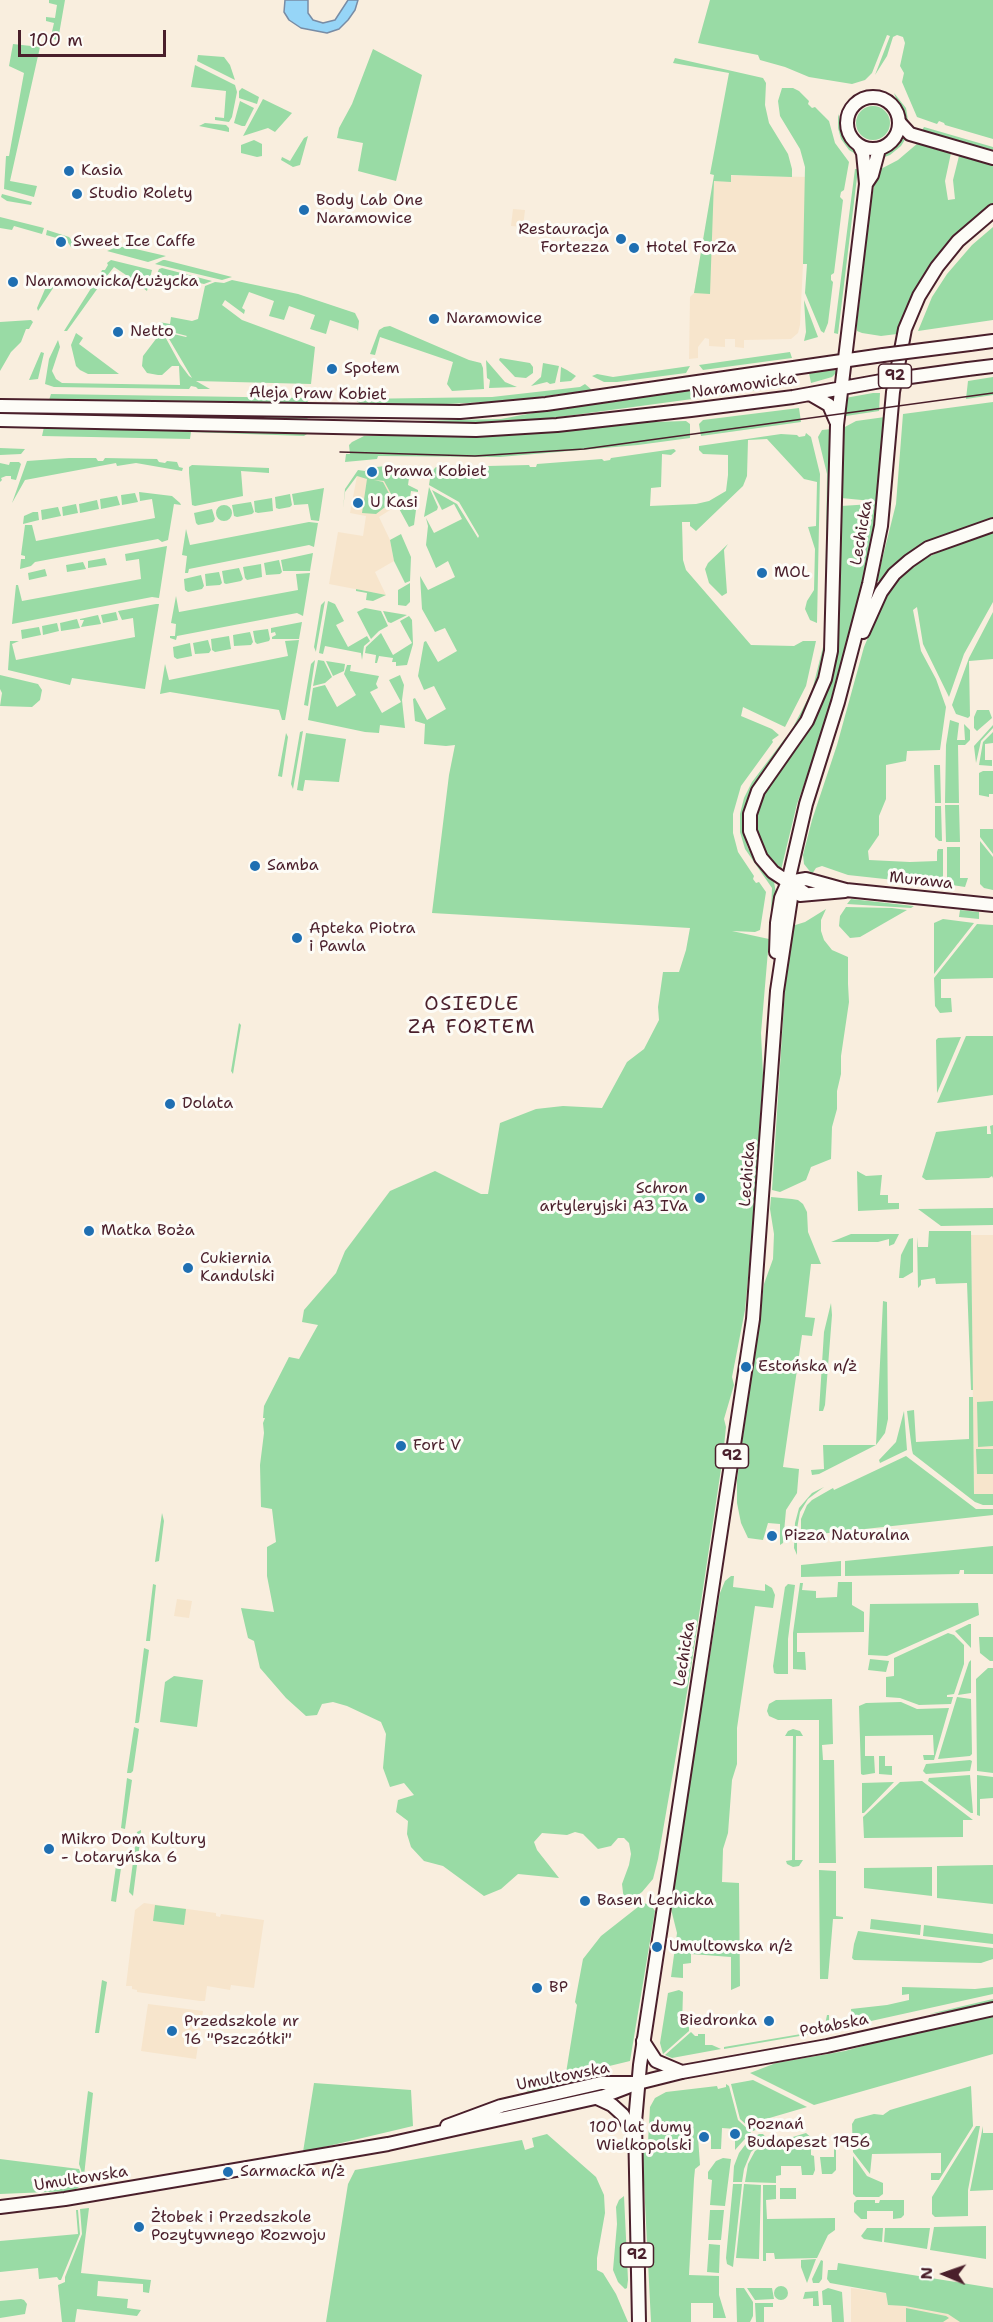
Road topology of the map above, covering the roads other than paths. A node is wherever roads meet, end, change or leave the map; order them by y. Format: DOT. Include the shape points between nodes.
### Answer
graph roads {
  1 [pos="899,122"];
  2 [pos="860,145"];
  3 [pos="879,149"];
  4 [pos="993,158"];
  5 [pos="866,184"];
  6 [pos="993,211"];
  7 [pos="993,222"];
  8 [pos="958,241"];
  9 [pos="993,341"];
  10 [pos="844,359"];
  11 [pos="993,366"];
  12 [pos="841,387"];
  13 [pos="634,391"];
  14 [pos="810,394"];
  15 [pos="1,407"];
  16 [pos="610,418"];
  17 [pos="0,420"];
  18 [pos="837,425"];
  19 [pos="993,525"];
  20 [pos="848,663"];
  21 [pos="788,882"];
  22 [pos="846,890"];
  23 [pos="805,894"];
  24 [pos="791,898"];
  25 [pos="993,905"];
  26 [pos="777,991"];
  27 [pos="993,2009"];
  28 [pos="643,2041"];
  29 [pos="682,2072"];
  30 [pos="638,2083"];
  31 [pos="597,2098"];
  32 [pos="635,2136"];
  33 [pos="415,2138"];
  34 [pos="0,2207"];
  35 [pos="639,2322"];
  1 -- 2 [label="street" via="889,103 873,97 862,100 853,107 848,124 851,136"];
  1 -- 3 [label="street" via="893,140"];
  1 -- 4 [label="street" via="910,134"];
  2 -- 3 [label="street"];
  2 -- 5 [label="street"];
  3 -- 5 [label="street"];
  5 -- 10 [label="street, Lechicka"];
  6 -- 8 [label="street, Lechicka / 92"];
  7 -- 8 [label="street"];
  8 -- 20 [label="street, Lechicka / 92" via="919,296 905,329 893,392 881,526"];
  9 -- 10 [label="street, Naramowicka, bridge"];
  10 -- 12 [label="street, Lechicka"];
  10 -- 13 [label="street, Naramowicka"];
  11 -- 12 [label="street, Naramowicka, bridge"];
  12 -- 14 [label="street, Naramowicka"];
  12 -- 18 [label="street, Lechicka"];
  13 -- 15 [label="street, Aleja Praw Kobiet" via="460,412"];
  14 -- 16 [label="street, Naramowicka"];
  14 -- 18 [label="street" via="830,406"];
  16 -- 17 [label="street, Aleja Praw Kobiet" via="442,431"];
  18 -- 21 [label="street, Lechicka" via="831,651 825,679 807,721 758,791 750,814 750,831 757,851 773,872"];
  19 -- 20 [label="street" via="928,548 894,574 881,592"];
  20 -- 21 [label="street, Lechicka / 92"];
  21 -- 22 [label="street, Murawa" via="806,879"];
  21 -- 23 [label="street"];
  21 -- 24 [label="street, Lechicka / 92"];
  21 -- 26 [label="street, Lechicka / 92" via="777,923"];
  22 -- 23 [label="street, Murawa"];
  22 -- 25 [label="street, Murawa"];
  23 -- 24 [label="street, Murawa"];
  24 -- 26 [label="street, Lechicka / 92"];
  26 -- 28 [label="street, Lechicka / 92" via="753,1319"];
  27 -- 29 [label="street, Połabska" via="827,2046"];
  28 -- 29 [label="street" via="656,2061"];
  28 -- 30 [label="street, Lechicka / 92"];
  29 -- 30 [label="street, Połabska"];
  30 -- 31 [label="street, Umultowska"];
  30 -- 32 [label="street, Lechicka / 92"];
  30 -- 33 [label="street, Umultowska" via="601,2083 501,2106"];
  31 -- 32 [label="street" via="623,2115"];
  31 -- 33 [label="street, Umultowska"];
  32 -- 35 [label="street, Lechicka / 92"];
  33 -- 34 [label="street, Umultowska"];
}
